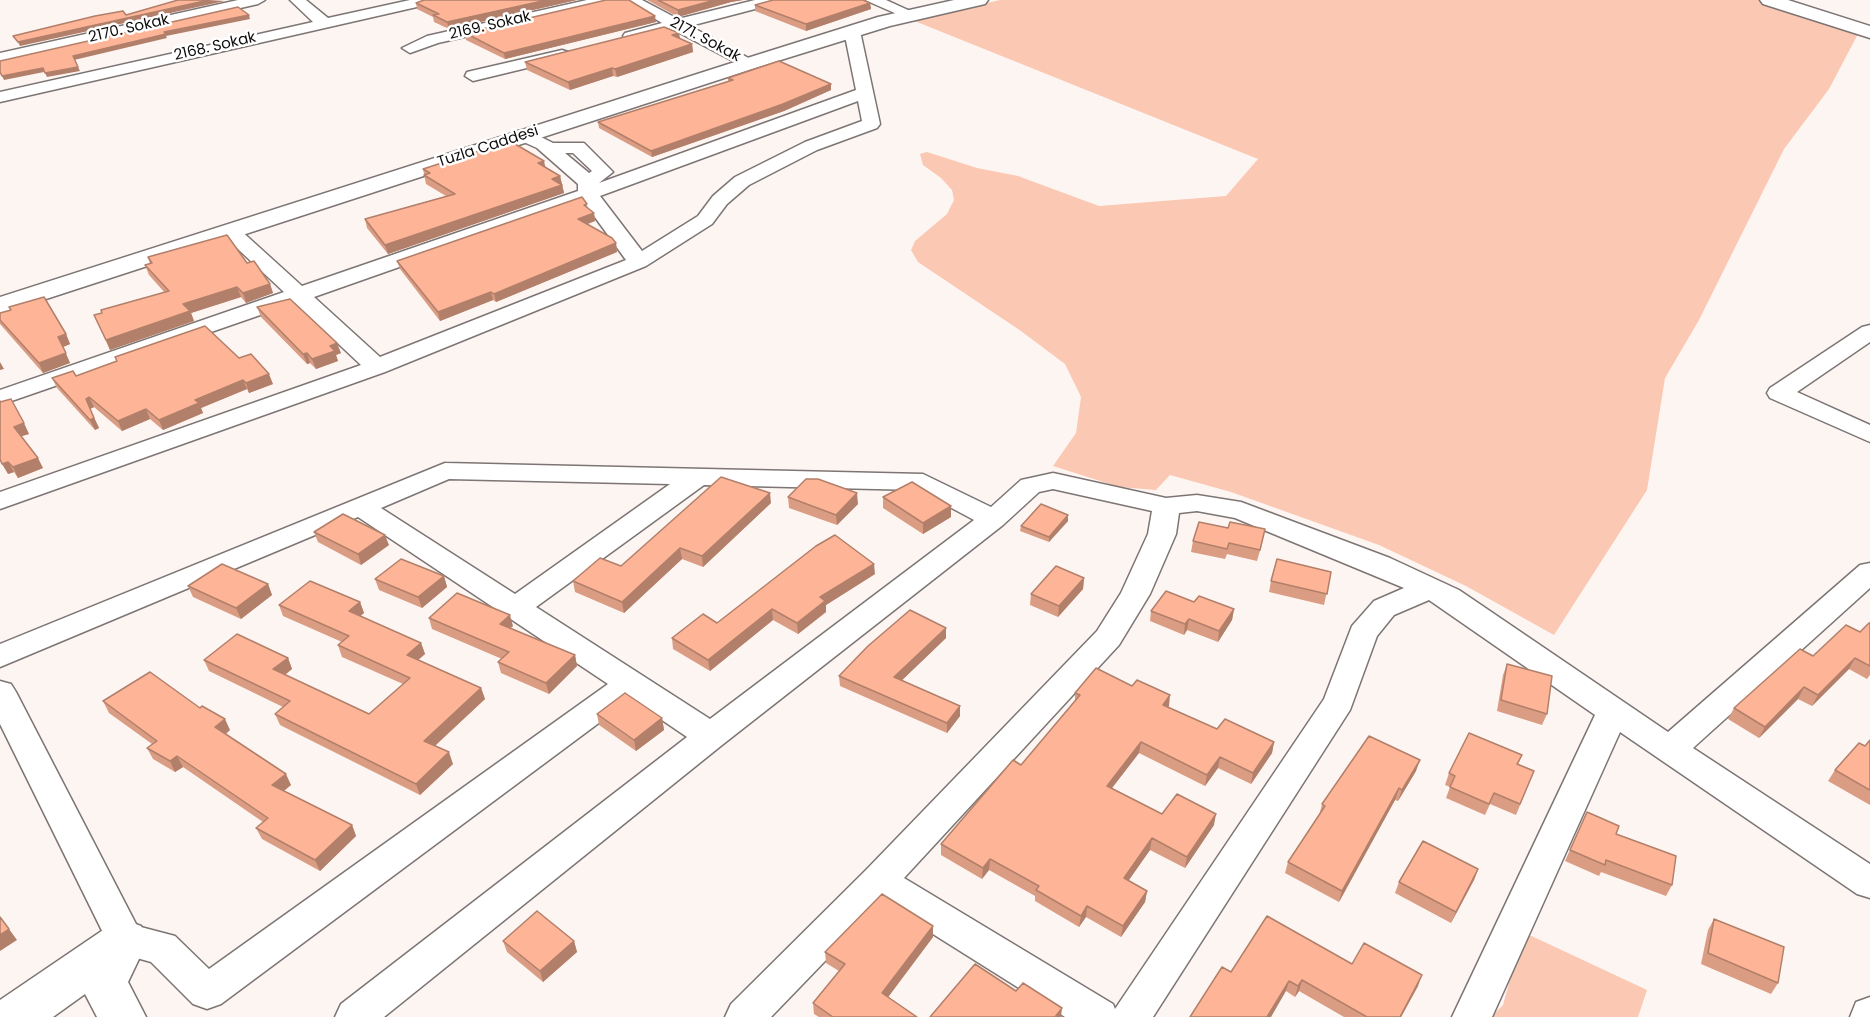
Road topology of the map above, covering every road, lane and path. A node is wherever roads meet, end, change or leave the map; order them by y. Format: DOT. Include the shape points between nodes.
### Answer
graph roads {
  1 [pos="186,0"];
  2 [pos="258,0"];
  3 [pos="297,0"];
  4 [pos="430,0"];
  5 [pos="607,0"];
  6 [pos="631,0"];
  7 [pos="773,0"];
  8 [pos="872,0"];
  9 [pos="979,0"];
  10 [pos="1769,0"];
  11 [pos="377,5"];
  12 [pos="200,13"];
  13 [pos="911,15"];
  14 [pos="324,23"];
  15 [pos="676,24"];
  16 [pos="852,32"];
  17 [pos="1870,32"];
  18 [pos="612,42"];
  19 [pos="410,48"];
  20 [pos="580,50"];
  21 [pos="0,58"];
  22 [pos="748,64"];
  23 [pos="473,76"];
  24 [pos="863,93"];
  25 [pos="0,98"];
  26 [pos="523,135"];
  27 [pos="588,188"];
  28 [pos="231,232"];
  29 [pos="639,262"];
  30 [pos="296,294"];
  31 [pos="0,306"];
  32 [pos="1870,332"];
  33 [pos="377,367"];
  34 [pos="0,398"];
  35 [pos="1870,434"];
  36 [pos="696,478"];
  37 [pos="0,501"];
  38 [pos="1166,506"];
  39 [pos="361,507"];
  40 [pos="993,519"];
  41 [pos="1870,572"];
  42 [pos="1430,588"];
  43 [pos="516,607"];
  44 [pos="0,656"];
  45 [pos="630,684"];
  46 [pos="0,692"];
  47 [pos="1612,711"];
  48 [pos="711,736"];
  49 [pos="1670,749"];
  50 [pos="879,881"];
  51 [pos="1870,883"];
  52 [pos="125,940"];
  53 [pos="14,1017"];
  54 [pos="122,1017"];
  55 [pos="355,1017"];
  56 [pos="745,1017"];
  57 [pos="1099,1017"];
  58 [pos="1131,1017"];
  59 [pos="1472,1017"];
  1 -- 12 [label="street"];
  2 -- 12 [label="street, 2170. Sokak"];
  3 -- 14 [label="street"];
  4 -- 11 [label="street, 2168. Sokak"];
  5 -- 19 [label="street, 2169. Sokak" via="427,40"];
  6 -- 15 [label="street, 2171. Sokak"];
  7 -- 15 [label="street"];
  8 -- 13 [label="street"];
  9 -- 13 [label="main road, Tuzla Caddesi"];
  10 -- 17 [label="main road"];
  11 -- 14 [label="street, 2168. Sokak"];
  12 -- 21 [label="street, 2170. Sokak"];
  13 -- 16 [label="main road, Tuzla Caddesi"];
  14 -- 25 [label="street, 2168. Sokak"];
  15 -- 18 [label="street"];
  15 -- 22 [label="street, 2171. Sokak"];
  16 -- 22 [label="main road, Tuzla Caddesi"];
  16 -- 24 [label="street"];
  20 -- 23 [label="street"];
  22 -- 26 [label="main road, Tuzla Caddesi"];
  24 -- 27 [label="street"];
  24 -- 29 [label="street" via="871,124 811,146 742,181 705,220"];
  26 -- 27 [label="street" via="549,149"];
  26 -- 28 [label="main road, Tuzla Caddesi"];
  27 -- 29 [label="street"];
  27 -- 30 [label="street"];
  28 -- 30 [label="street"];
  28 -- 31 [label="main road, Tuzla Caddesi"];
  29 -- 33 [label="street"];
  30 -- 33 [label="street"];
  30 -- 34 [label="street"];
  32 -- 35 [label="street" via="1779,393"];
  33 -- 37 [label="street"];
  36 -- 39 [label="street" via="445,471"];
  36 -- 40 [label="street" via="923,482"];
  36 -- 43 [label="street"];
  38 -- 40 [label="street" via="1053,481 1030,486"];
  38 -- 42 [label="street" via="1197,503 1241,511"];
  38 -- 50 [label="street" via="1162,534 1135,594 1108,638"];
  39 -- 43 [label="street"];
  39 -- 44 [label="street"];
  40 -- 48 [label="street"];
  41 -- 49 [label="street"];
  42 -- 47 [label="street" via="1449,597"];
  42 -- 58 [label="street" via="1384,608 1363,633 1339,702"];
  43 -- 45 [label="street"];
  45 -- 48 [label="street"];
  45 -- 52 [label="street" via="207,992 162,948"];
  46 -- 52 [label="street"];
  47 -- 49 [label="street"];
  47 -- 59 [label="street"];
  48 -- 55 [label="street"];
  49 -- 51 [label="street"];
  50 -- 56 [label="street"];
  50 -- 57 [label="street"];
  52 -- 53 [label="main road"];
  52 -- 54 [label="main road" via="104,983"];
}
